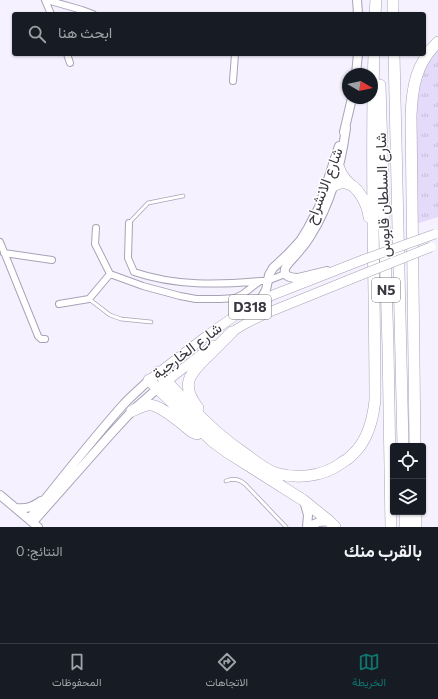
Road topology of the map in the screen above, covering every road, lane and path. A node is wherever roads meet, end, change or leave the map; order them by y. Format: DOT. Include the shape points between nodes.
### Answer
graph roads {
  1 [pos="46,0"];
  2 [pos="357,0"];
  3 [pos="376,0"];
  4 [pos="393,0"];
  5 [pos="50,12"];
  6 [pos="88,12"];
  7 [pos="358,12"];
  8 [pos="376,12"];
  9 [pos="393,12"];
  10 [pos="438,42"];
  11 [pos="426,55"];
  12 [pos="68,56"];
  13 [pos="235,56"];
  14 [pos="358,56"];
  15 [pos="374,56"];
  16 [pos="379,56"];
  17 [pos="394,56"];
  18 [pos="426,56"];
  19 [pos="70,63"];
  20 [pos="357,68"];
  21 [pos="234,81"];
  22 [pos="351,104"];
  23 [pos="346,128"];
  24 [pos="339,146"];
  25 [pos="339,168"];
  26 [pos="350,184"];
  27 [pos="333,186"];
  28 [pos="183,196"];
  29 [pos="129,223"];
  30 [pos="96,228"];
  31 [pos="436,233"];
  32 [pos="0,242"];
  33 [pos="435,246"];
  34 [pos="4,253"];
  35 [pos="52,260"];
  36 [pos="351,264"];
  37 [pos="374,273"];
  38 [pos="110,274"];
  39 [pos="286,274"];
  40 [pos="264,281"];
  41 [pos="89,299"];
  42 [pos="260,301"];
  43 [pos="59,304"];
  44 [pos="150,322"];
  45 [pos="232,332"];
  46 [pos="45,339"];
  47 [pos="158,372"];
  48 [pos="149,380"];
  49 [pos="162,385"];
  50 [pos="132,411"];
  51 [pos="215,437"];
  52 [pos="403,443"];
  53 [pos="415,443"];
  54 [pos="226,481"];
  55 [pos="0,495"];
  56 [pos="303,500"];
  57 [pos="48,501"];
  58 [pos="16,508"];
  59 [pos="405,515"];
  60 [pos="416,515"];
  61 [pos="34,523"];
  62 [pos="332,524"];
  63 [pos="43,527"];
  64 [pos="286,527"];
  65 [pos="307,527"];
  66 [pos="391,527"];
  67 [pos="405,527"];
  68 [pos="416,527"];
  1 -- 5 [label="street"];
  1 -- 6 [label="street"];
  2 -- 7 [label="street"];
  3 -- 8 [label="highway"];
  4 -- 9 [label="highway"];
  10 -- 11 [label="highway"];
  12 -- 19 [label="street"];
  13 -- 21 [label="street"];
  14 -- 20 [label="street"];
  15 -- 37 [label="highway"];
  16 -- 66 [label="highway, شارع السلطان قابوس / N5"];
  17 -- 52 [label="highway, شارع السلطان قابوس / N5"];
  18 -- 53 [label="highway" via="414,84 411,116"];
  22 -- 23 [label="street, شارع الانشراح"];
  23 -- 24 [label="street, شارع الانشراح"];
  23 -- 25 [label="street, شارع الانشراح"];
  24 -- 25 [label="street"];
  24 -- 40 [label="street, شارع الانشراح" via="319,207 308,228 300,241 273,268"];
  25 -- 26 [label="highway" via="344,179"];
  25 -- 27 [label="street, شارع الانشراح"];
  26 -- 27 [label="highway" via="339,183"];
  26 -- 37 [label="highway" via="363,200 368,212"];
  27 -- 39 [label="street, شارع الانشراح" via="318,224 302,249 286,266"];
  28 -- 29 [label="lane" via="148,203"];
  29 -- 40 [label="street" via="128,258 134,272 169,280 208,284"];
  30 -- 38 [label="street" via="95,244"];
  31 -- 36 [label="main road, شارع الخارجية / D318, bridge"];
  32 -- 34 [label="street"];
  33 -- 45 [label="main road, شارع الخارجية / D318, bridge" via="267,313"];
  34 -- 35 [label="street"];
  34 -- 46 [label="street" via="38,336"];
  36 -- 39 [label="street" via="298,278"];
  36 -- 42 [label="main road, شارع الخارجية / D318"];
  37 -- 51 [label="highway" via="375,400 368,433 352,455 335,467 316,474 287,475 262,466"];
  38 -- 40 [label="street" via="143,286 196,299 235,298"];
  38 -- 41 [label="street"];
  39 -- 40 [label="street"];
  40 -- 42 [label="street, شارع الانشراح" via="266,290"];
  41 -- 43 [label="street"];
  41 -- 44 [label="lane" via="110,315 121,319"];
  42 -- 47 [label="main road, شارع الخارجية / D318" via="214,329"];
  45 -- 49 [label="main road, شارع الخارجية / D318"];
  45 -- 51 [label="highway" via="196,368 189,382 192,401"];
  47 -- 48 [label="main road, شارع الخارجية / D318"];
  47 -- 49 [label="highway"];
  48 -- 49 [label="highway"];
  48 -- 57 [label="street, شارع الخارجية / D318" via="100,431 59,481"];
  49 -- 50 [label="street, شارع الخارجية / D318"];
  49 -- 51 [label="highway" via="187,404"];
  50 -- 51 [label="highway" via="147,405 159,408 192,432"];
  50 -- 57 [label="street, شارع الخارجية / D318"];
  51 -- 56 [label="highway" via="227,452"];
  54 -- 64 [label="lane" via="242,481"];
  55 -- 58 [label="street"];
  56 -- 62 [label="highway"];
  56 -- 65 [label="street" via="308,515"];
  57 -- 58 [label="street" via="31,507"];
  57 -- 61 [label="street, شارع الخارجية / D318"];
  57 -- 63 [label="street" via="42,518"];
  58 -- 61 [label="street"];
  59 -- 67 [label="highway"];
  60 -- 68 [label="highway"];
  62 -- 65 [label="street" via="319,522"];
}
